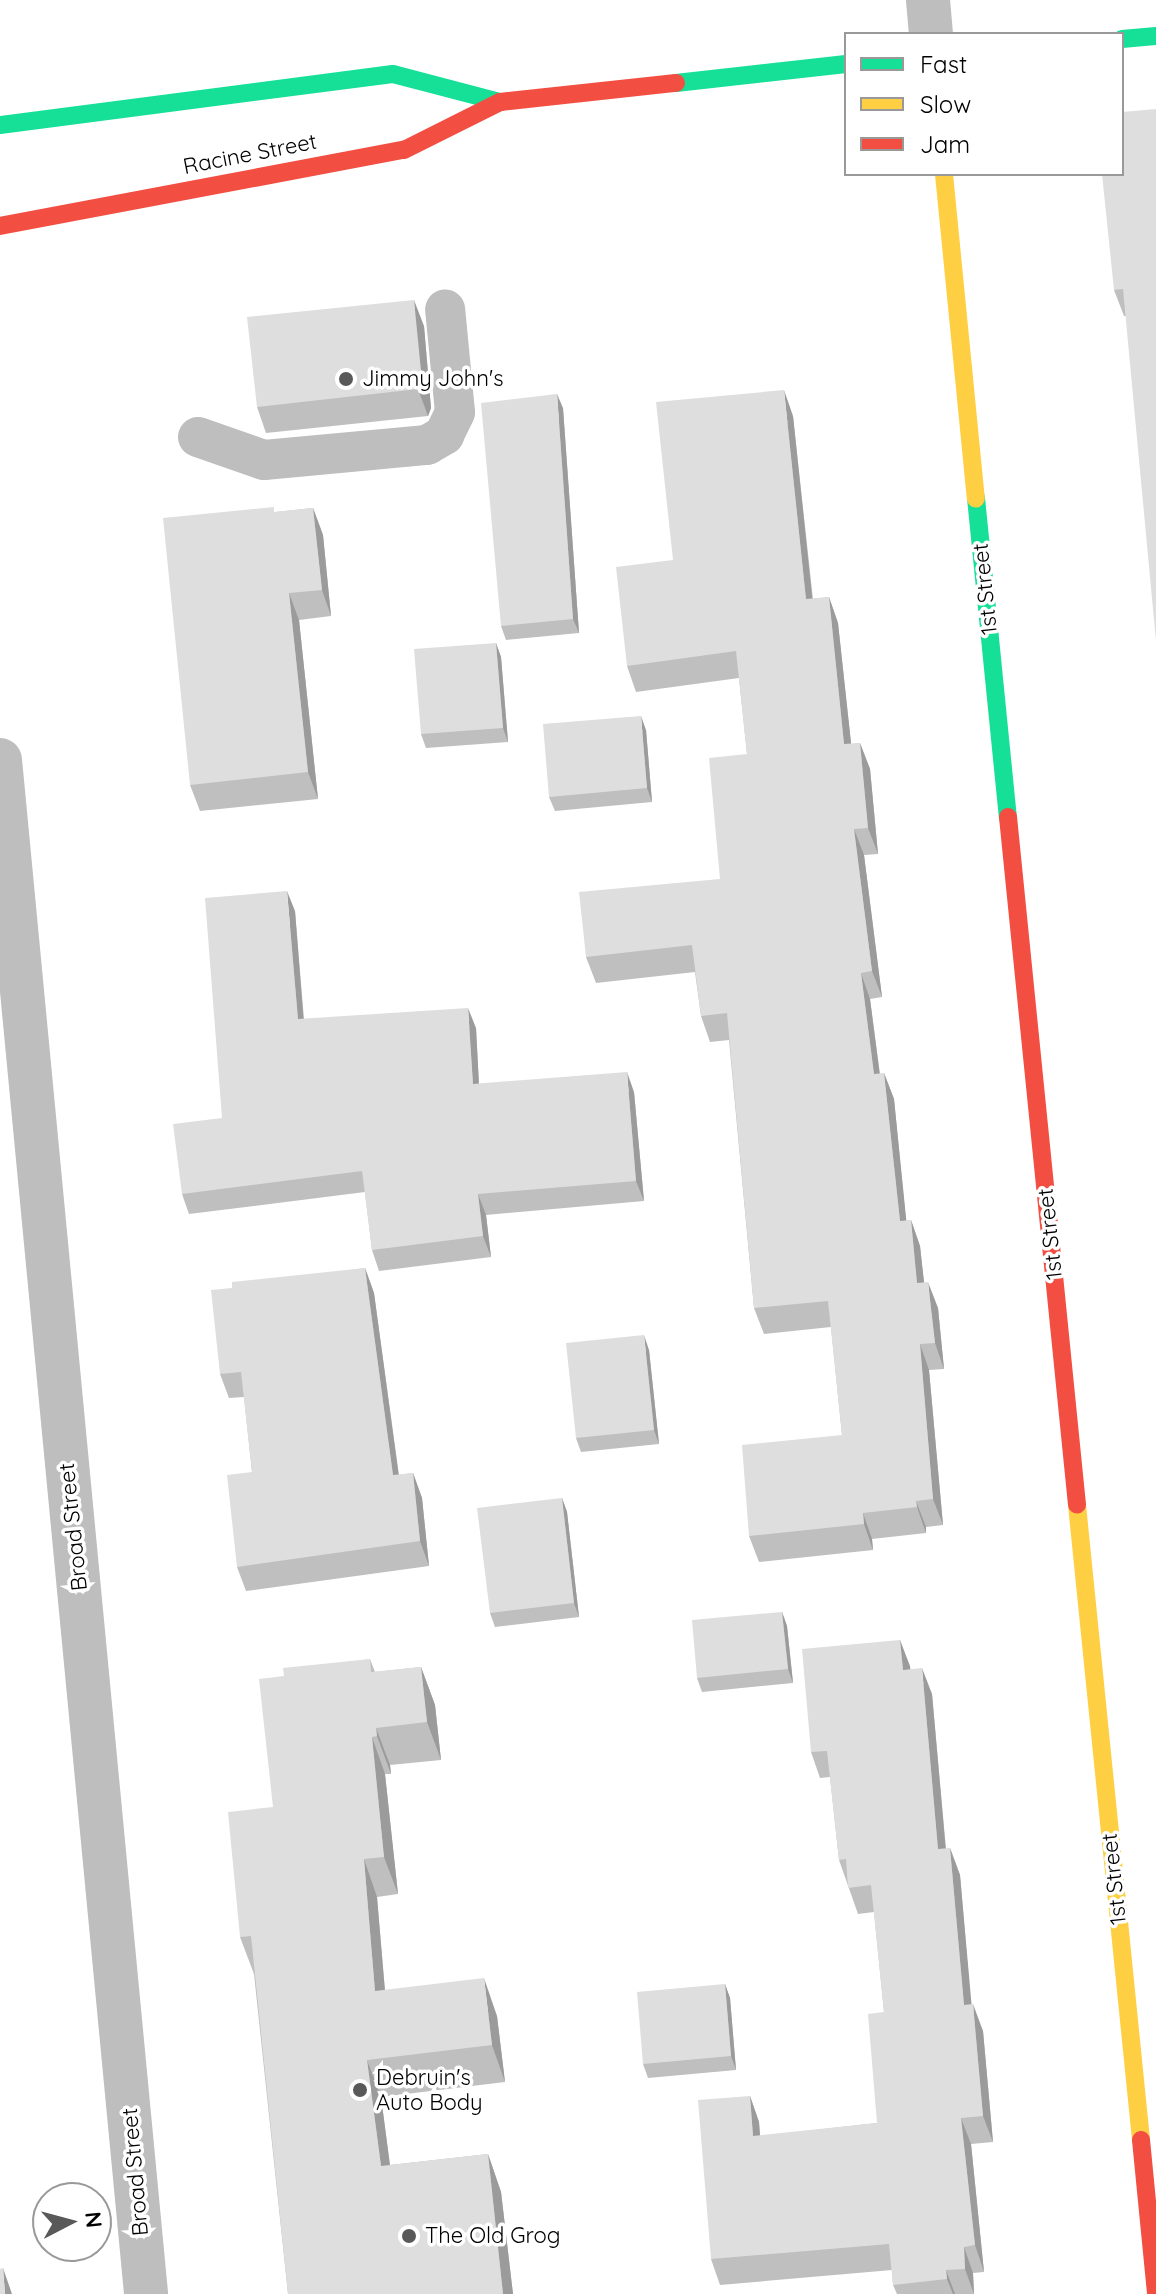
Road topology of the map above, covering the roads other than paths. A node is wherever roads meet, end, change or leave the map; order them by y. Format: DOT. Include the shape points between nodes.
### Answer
graph roads {
  1 [pos="928,0"];
  2 [pos="931,32"];
  3 [pos="1156,36"];
  4 [pos="1124,39"];
  5 [pos="844,64"];
  6 [pos="500,102"];
  7 [pos="0,125"];
  8 [pos="944,176"];
  9 [pos="0,226"];
  10 [pos="445,309"];
  11 [pos="198,437"];
  12 [pos="0,760"];
  13 [pos="146,2294"];
  14 [pos="1156,2294"];
  1 -- 2 [label="street"];
  3 -- 4 [label="street"];
  5 -- 6 [label="street, Racine Street"];
  6 -- 7 [label="street, Racine Street" via="393,74"];
  6 -- 9 [label="street, Racine Street" via="404,150"];
  8 -- 14 [label="street, 1st Street"];
  10 -- 11 [label="lane" via="455,412 444,435 427,445 264,460"];
  12 -- 13 [label="street, Broad Street"];
}
